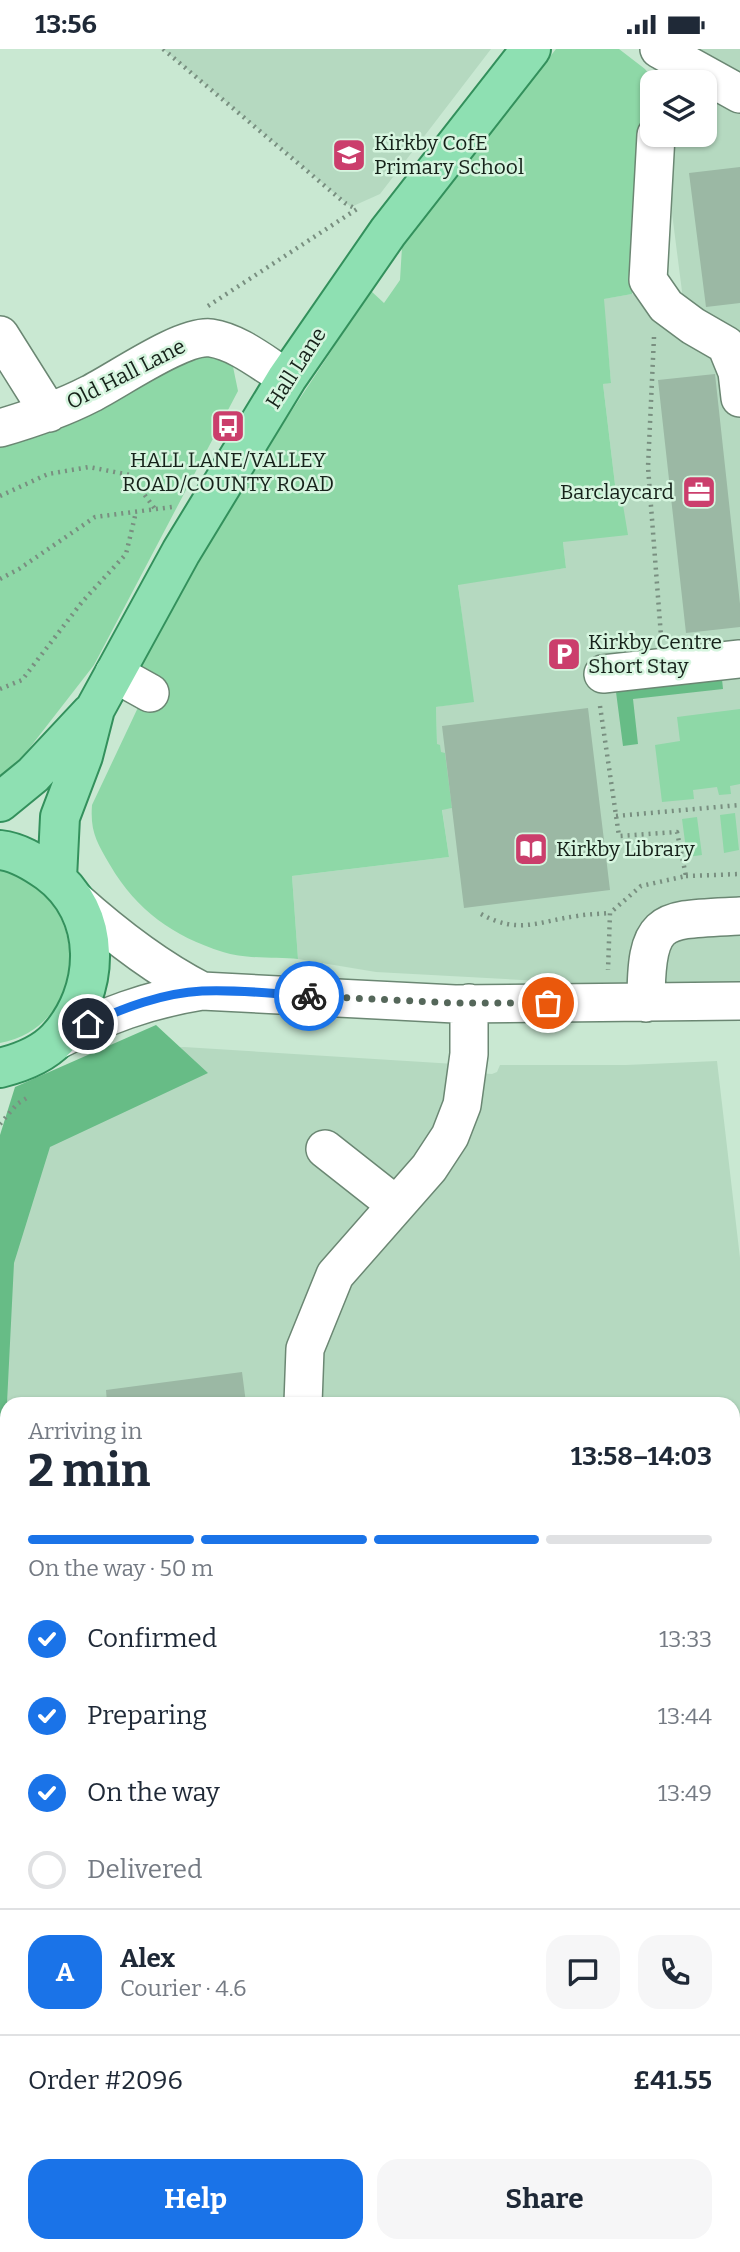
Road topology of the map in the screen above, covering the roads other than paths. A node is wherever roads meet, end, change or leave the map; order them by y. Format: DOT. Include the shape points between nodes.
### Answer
graph roads {
  1 [pos="531,49"];
  2 [pos="659,49"];
  3 [pos="698,67"];
  4 [pos="740,94"];
  5 [pos="655,147"];
  6 [pos="0,335"];
  7 [pos="287,378"];
  8 [pos="740,398"];
  9 [pos="49,413"];
  10 [pos="0,428"];
  11 [pos="740,659"];
  12 [pos="114,673"];
  13 [pos="601,688"];
  14 [pos="150,693"];
  15 [pos="95,709"];
  16 [pos="0,802"];
  17 [pos="0,850"];
  18 [pos="65,889"];
  19 [pos="740,916"];
  20 [pos="202,991"];
  21 [pos="740,1001"];
  22 [pos="469,1003"];
  23 [pos="646,1003"];
  24 [pos="27,1057"];
  25 [pos="0,1090"];
  26 [pos="325,1149"];
  27 [pos="396,1205"];
  28 [pos="303,1397"];
  1 -- 7 [label="main road, Hall Lane" via="388,232"];
  2 -- 3 [label="street"];
  3 -- 4 [label="street"];
  5 -- 8 [label="street" via="648,280 666,306 726,345 737,372"];
  6 -- 9 [label="street"];
  7 -- 9 [label="street, Old Hall Lane" via="227,342 208,337 173,348"];
  7 -- 12 [label="main road, Hall Lane"];
  9 -- 10 [label="street, Old Hall Lane"];
  11 -- 13 [label="street" via="664,668"];
  12 -- 14 [label="street"];
  12 -- 15 [label="main road, Hall Lane"];
  15 -- 16 [label="main road, Hall Lane" via="33,775"];
  15 -- 18 [label="main road, Hall Lane" via="61,817"];
  17 -- 18 [label="main road" via="34,861"];
  18 -- 20 [label="street" via="106,927 174,977"];
  18 -- 24 [label="main road" via="89,935 90,973 79,1010"];
  19 -- 23 [label="street" via="684,919 657,933 647,957"];
  20 -- 22 [label="street"];
  20 -- 24 [label="street" via="114,1013"];
  21 -- 23 [label="street"];
  22 -- 23 [label="street"];
  22 -- 27 [label="street" via="462,1105 450,1136 429,1168"];
  24 -- 25 [label="main road"];
  26 -- 27 [label="street"];
  27 -- 28 [label="street" via="335,1275 305,1349"];
}
